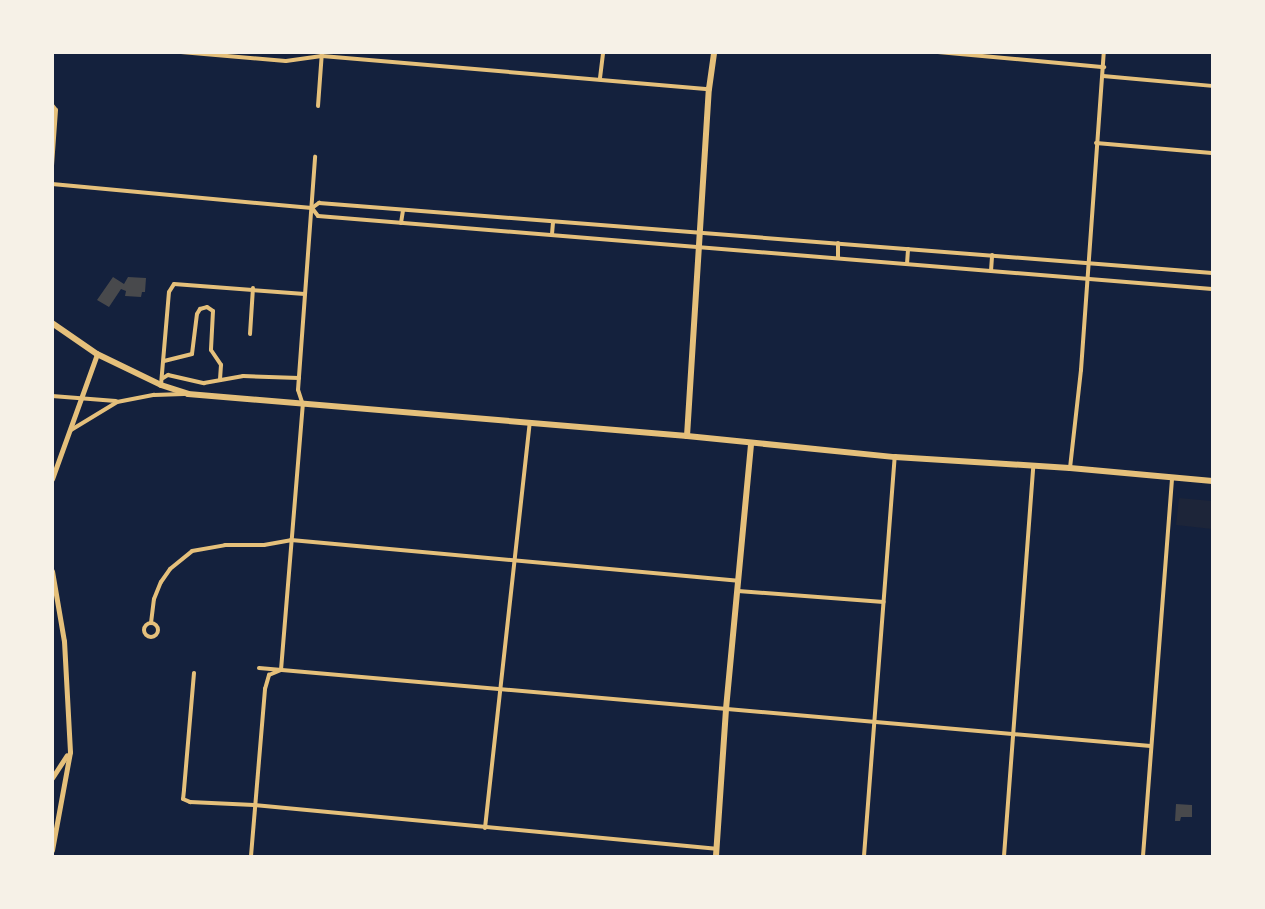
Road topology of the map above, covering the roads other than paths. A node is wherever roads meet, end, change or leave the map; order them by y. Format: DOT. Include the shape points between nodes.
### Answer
graph roads {
  1 [pos="181,52"];
  2 [pos="603,52"];
  3 [pos="714,52"];
  4 [pos="938,52"];
  5 [pos="1104,52"];
  6 [pos="322,54"];
  7 [pos="1104,67"];
  8 [pos="1103,76"];
  9 [pos="600,78"];
  10 [pos="1212,86"];
  11 [pos="709,89"];
  12 [pos="52,105"];
  13 [pos="318,106"];
  14 [pos="1096,143"];
  15 [pos="1212,153"];
  16 [pos="315,157"];
  17 [pos="52,166"];
  18 [pos="52,184"];
  19 [pos="312,208"];
  20 [pos="403,210"];
  21 [pos="553,222"];
  22 [pos="401,223"];
  23 [pos="702,232"];
  24 [pos="552,234"];
  25 [pos="838,243"];
  26 [pos="701,246"];
  27 [pos="908,249"];
  28 [pos="992,255"];
  29 [pos="838,258"];
  30 [pos="1087,263"];
  31 [pos="907,264"];
  32 [pos="991,271"];
  33 [pos="1212,273"];
  34 [pos="1086,279"];
  35 [pos="253,288"];
  36 [pos="1212,289"];
  37 [pos="306,294"];
  38 [pos="52,323"];
  39 [pos="250,334"];
  40 [pos="97,354"];
  41 [pos="164,361"];
  42 [pos="300,378"];
  43 [pos="220,380"];
  44 [pos="162,382"];
  45 [pos="188,394"];
  46 [pos="52,396"];
  47 [pos="81,399"];
  48 [pos="117,402"];
  49 [pos="303,405"];
  50 [pos="530,423"];
  51 [pos="71,430"];
  52 [pos="687,436"];
  53 [pos="751,443"];
  54 [pos="895,457"];
  55 [pos="1033,465"];
  56 [pos="1070,468"];
  57 [pos="1172,477"];
  58 [pos="52,479"];
  59 [pos="1212,481"];
  60 [pos="291,540"];
  61 [pos="515,561"];
  62 [pos="52,572"];
  63 [pos="738,581"];
  64 [pos="738,591"];
  65 [pos="884,602"];
  66 [pos="150,623"];
  67 [pos="260,668"];
  68 [pos="281,670"];
  69 [pos="194,673"];
  70 [pos="500,689"];
  71 [pos="726,709"];
  72 [pos="875,722"];
  73 [pos="1013,734"];
  74 [pos="1151,746"];
  75 [pos="70,752"];
  76 [pos="52,778"];
  77 [pos="254,805"];
  78 [pos="485,828"];
  79 [pos="52,850"];
  80 [pos="716,853"];
  81 [pos="251,856"];
  82 [pos="864,856"];
  83 [pos="1004,856"];
  84 [pos="1143,856"];
  1 -- 6 [label="street" via="286,61"];
  2 -- 9 [label="street"];
  3 -- 11 [label="main road"];
  4 -- 7 [label="street"];
  5 -- 7 [label="street"];
  6 -- 9 [label="street"];
  6 -- 13 [label="street"];
  7 -- 8 [label="street"];
  8 -- 10 [label="street"];
  8 -- 14 [label="street"];
  9 -- 11 [label="street"];
  11 -- 23 [label="main road"];
  12 -- 17 [label="street" via="56,110"];
  14 -- 15 [label="street"];
  14 -- 30 [label="street"];
  16 -- 19 [label="street"];
  18 -- 19 [label="street"];
  19 -- 20 [label="street" via="319,203"];
  19 -- 22 [label="street" via="318,216"];
  19 -- 37 [label="street"];
  20 -- 21 [label="street"];
  20 -- 22 [label="street"];
  21 -- 23 [label="street"];
  21 -- 24 [label="street"];
  22 -- 24 [label="street"];
  23 -- 25 [label="street"];
  23 -- 26 [label="main road"];
  24 -- 26 [label="street"];
  25 -- 27 [label="street"];
  25 -- 29 [label="street"];
  26 -- 29 [label="street"];
  26 -- 52 [label="main road"];
  27 -- 28 [label="street"];
  27 -- 31 [label="street"];
  28 -- 30 [label="street"];
  28 -- 32 [label="street"];
  29 -- 31 [label="street"];
  30 -- 33 [label="street"];
  30 -- 34 [label="street"];
  31 -- 32 [label="street"];
  32 -- 34 [label="street"];
  34 -- 36 [label="street"];
  34 -- 56 [label="street"];
  35 -- 37 [label="street"];
  35 -- 39 [label="street"];
  35 -- 41 [label="street" via="174,284 169,292"];
  37 -- 42 [label="street"];
  38 -- 40 [label="main road"];
  40 -- 44 [label="main road"];
  40 -- 47 [label="street"];
  41 -- 43 [label="street" via="192,354 197,314 207,307 213,311 210,350 221,365"];
  41 -- 44 [label="street"];
  42 -- 43 [label="street" via="243,376"];
  42 -- 49 [label="street" via="298,390"];
  43 -- 44 [label="street" via="204,383 168,375"];
  44 -- 45 [label="main road"];
  45 -- 48 [label="street"];
  45 -- 49 [label="main road"];
  46 -- 47 [label="street"];
  47 -- 48 [label="street"];
  47 -- 51 [label="street"];
  48 -- 51 [label="street"];
  49 -- 50 [label="main road"];
  49 -- 60 [label="street"];
  50 -- 52 [label="main road"];
  50 -- 61 [label="street"];
  51 -- 58 [label="street"];
  52 -- 53 [label="main road"];
  53 -- 54 [label="main road"];
  53 -- 63 [label="main road"];
  54 -- 55 [label="main road"];
  54 -- 65 [label="street"];
  55 -- 56 [label="main road"];
  55 -- 73 [label="street"];
  56 -- 57 [label="main road"];
  57 -- 59 [label="main road"];
  57 -- 74 [label="street"];
  60 -- 61 [label="street"];
  60 -- 66 [label="street" via="192,551 161,582"];
  60 -- 68 [label="street"];
  61 -- 63 [label="street"];
  61 -- 70 [label="street"];
  62 -- 75 [label="street" via="64,641"];
  63 -- 64 [label="main road"];
  64 -- 65 [label="street"];
  64 -- 71 [label="main road"];
  65 -- 72 [label="street"];
  67 -- 68 [label="street"];
  68 -- 70 [label="street"];
  68 -- 77 [label="street" via="269,675 265,689"];
  69 -- 77 [label="street" via="183,799"];
  70 -- 71 [label="street"];
  70 -- 78 [label="street"];
  71 -- 72 [label="street"];
  71 -- 80 [label="main road"];
  72 -- 73 [label="street"];
  72 -- 82 [label="street"];
  73 -- 74 [label="street"];
  73 -- 83 [label="street"];
  74 -- 84 [label="street"];
  75 -- 76 [label="street"];
  75 -- 79 [label="street"];
  77 -- 78 [label="street"];
  77 -- 81 [label="street"];
  78 -- 80 [label="street"];
}
